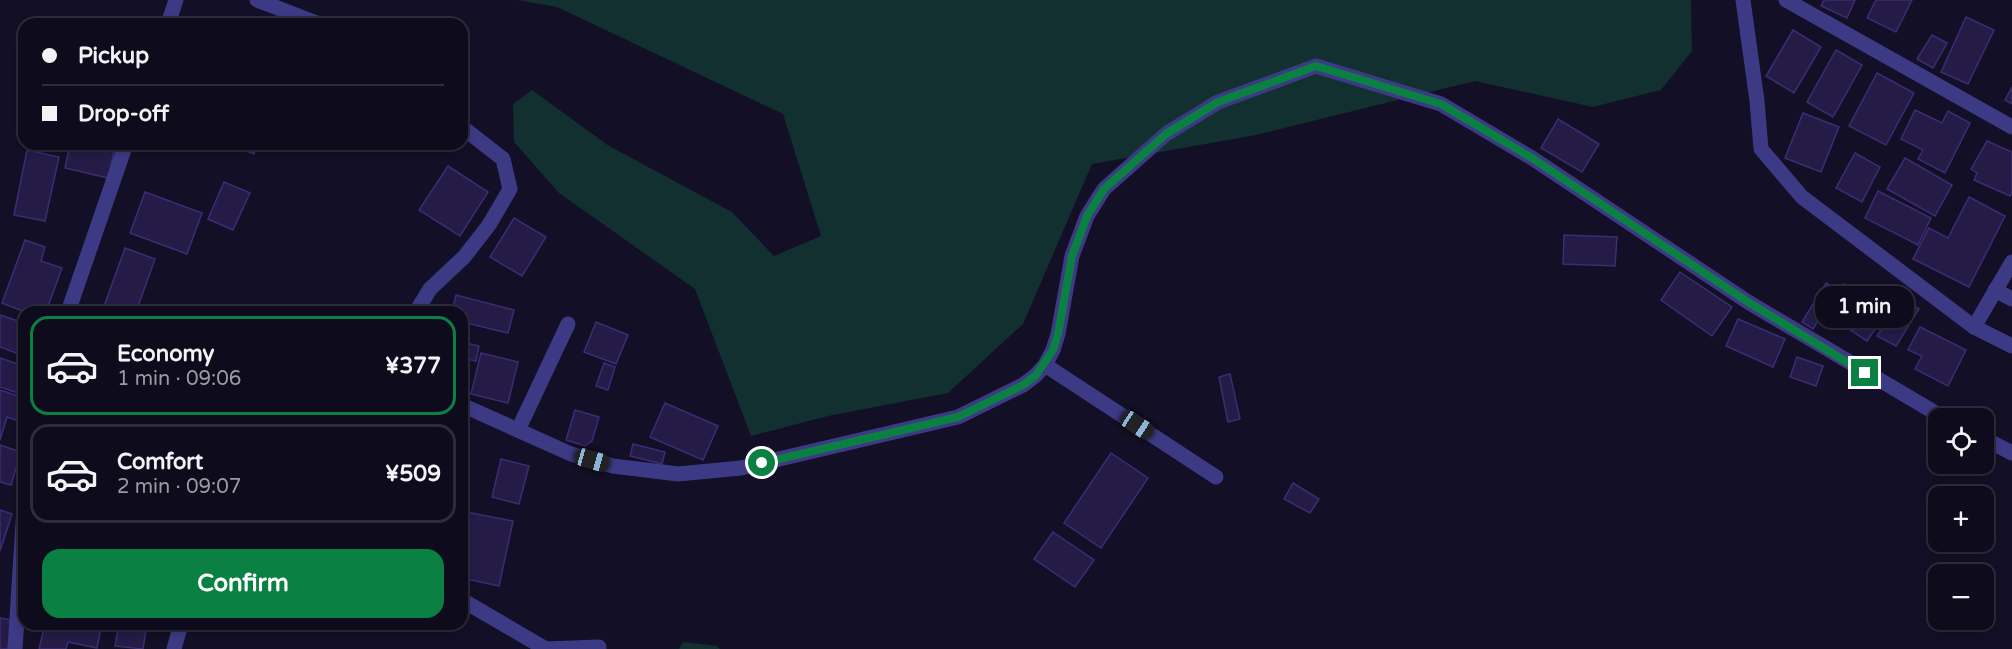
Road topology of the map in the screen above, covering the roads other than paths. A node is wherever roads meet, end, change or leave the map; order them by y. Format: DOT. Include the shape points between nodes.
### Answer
graph roads {
  1 [pos="176,0"];
  2 [pos="257,0"];
  3 [pos="1743,0"];
  4 [pos="1786,0"];
  5 [pos="170,18"];
  6 [pos="304,18"];
  7 [pos="2012,127"];
  8 [pos="468,132"];
  9 [pos="124,150"];
  10 [pos="2012,262"];
  11 [pos="1995,290"];
  12 [pos="2012,299"];
  13 [pos="70,306"];
  14 [pos="420,306"];
  15 [pos="568,324"];
  16 [pos="1974,327"];
  17 [pos="2012,346"];
  18 [pos="1045,365"];
  19 [pos="468,408"];
  20 [pos="1928,409"];
  21 [pos="518,430"];
  22 [pos="1994,444"];
  23 [pos="2012,453"];
  24 [pos="1216,477"];
  25 [pos="18,602"];
  26 [pos="468,604"];
  27 [pos="179,630"];
  28 [pos="15,649"];
  29 [pos="174,649"];
  30 [pos="599,649"];
  1 -- 5 [label="street"];
  2 -- 6 [label="street"];
  3 -- 16 [label="street" via="1761,149 1802,197"];
  4 -- 7 [label="street"];
  8 -- 14 [label="street" via="502,159 510,189 489,225 464,257 430,289"];
  9 -- 13 [label="street"];
  10 -- 11 [label="street"];
  11 -- 12 [label="street"];
  11 -- 16 [label="street"];
  15 -- 21 [label="street"];
  16 -- 17 [label="street"];
  18 -- 20 [label="street" via="1058,334 1072,256 1087,216 1104,189 1166,134 1218,102 1316,66 1441,104 1532,158 1748,302"];
  18 -- 21 [label="street" via="1023,385 958,417 741,468 678,474 613,466 572,454"];
  18 -- 24 [label="street"];
  19 -- 21 [label="street"];
  22 -- 23 [label="street"];
  25 -- 28 [label="street"];
  26 -- 30 [label="street" via="546,649"];
  27 -- 29 [label="street"];
}
